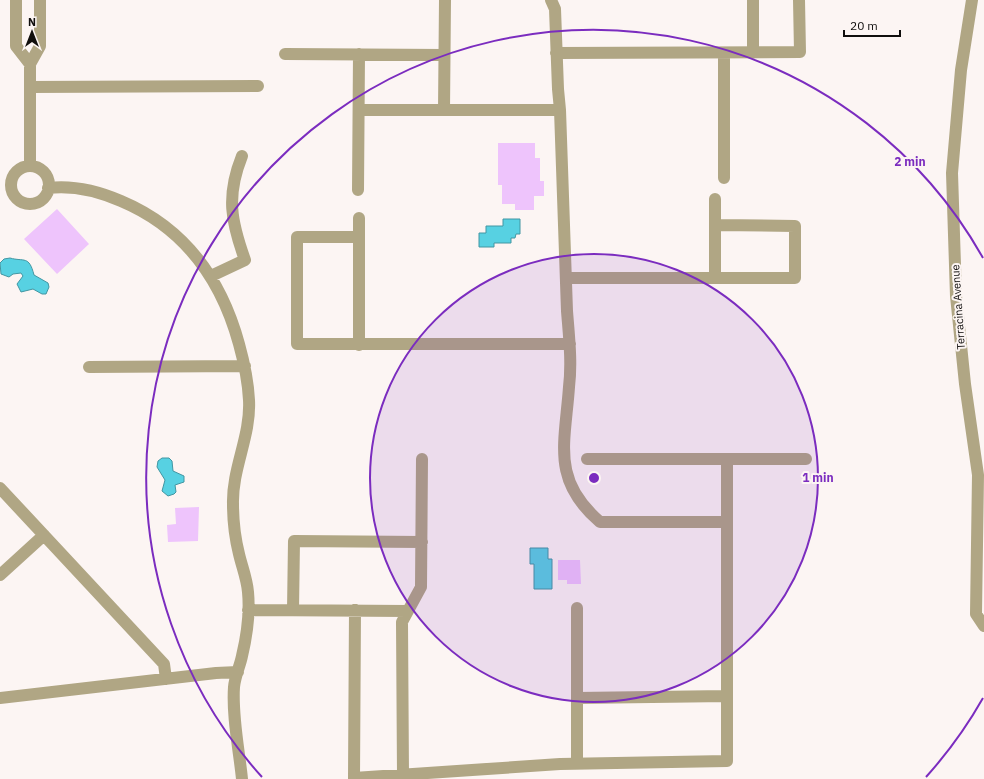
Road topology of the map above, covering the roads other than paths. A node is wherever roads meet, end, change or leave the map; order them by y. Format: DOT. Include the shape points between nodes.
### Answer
graph roads {
  1 [pos="16,0"];
  2 [pos="40,0"];
  3 [pos="444,0"];
  4 [pos="753,0"];
  5 [pos="799,0"];
  6 [pos="972,0"];
  7 [pos="555,3"];
  8 [pos="556,53"];
  9 [pos="724,53"];
  10 [pos="753,53"];
  11 [pos="285,54"];
  12 [pos="359,54"];
  13 [pos="444,55"];
  14 [pos="30,64"];
  15 [pos="258,86"];
  16 [pos="30,87"];
  17 [pos="359,110"];
  18 [pos="444,110"];
  19 [pos="560,110"];
  20 [pos="242,156"];
  21 [pos="30,166"];
  22 [pos="724,178"];
  23 [pos="6,188"];
  24 [pos="48,188"];
  25 [pos="358,190"];
  26 [pos="715,199"];
  27 [pos="359,218"];
  28 [pos="715,225"];
  29 [pos="359,237"];
  30 [pos="211,276"];
  31 [pos="566,278"];
  32 [pos="715,278"];
  33 [pos="570,344"];
  34 [pos="359,345"];
  35 [pos="245,366"];
  36 [pos="89,367"];
  37 [pos="422,459"];
  38 [pos="587,459"];
  39 [pos="727,459"];
  40 [pos="806,459"];
  41 [pos="0,488"];
  42 [pos="727,522"];
  43 [pos="44,535"];
  44 [pos="422,542"];
  45 [pos="0,575"];
  46 [pos="577,608"];
  47 [pos="248,610"];
  48 [pos="293,610"];
  49 [pos="355,610"];
  50 [pos="408,611"];
  51 [pos="984,626"];
  52 [pos="238,672"];
  53 [pos="166,679"];
  54 [pos="727,696"];
  55 [pos="0,698"];
  56 [pos="577,698"];
  57 [pos="577,763"];
  58 [pos="403,775"];
  59 [pos="242,779"];
  1 -- 14 [label="street" via="16,46"];
  2 -- 14 [label="street" via="40,46"];
  3 -- 13 [label="street"];
  4 -- 10 [label="street"];
  5 -- 10 [label="street" via="800,52"];
  6 -- 51 [label="street, Terracina Avenue" via="961,70 952,173 956,296 978,475 976,614"];
  7 -- 8 [label="street"];
  8 -- 9 [label="street"];
  8 -- 19 [label="street"];
  9 -- 10 [label="street"];
  9 -- 22 [label="street"];
  11 -- 12 [label="street"];
  12 -- 13 [label="street"];
  12 -- 17 [label="street"];
  13 -- 18 [label="street"];
  14 -- 16 [label="street"];
  15 -- 16 [label="street"];
  16 -- 21 [label="street"];
  17 -- 18 [label="street"];
  17 -- 25 [label="street"];
  18 -- 19 [label="street"];
  19 -- 31 [label="street"];
  20 -- 30 [label="street" via="234,179 231,208 245,260"];
  21 -- 23 [label="street" via="16,173"];
  21 -- 24 [label="street" via="36,167 46,175"];
  23 -- 24 [label="street" via="26,203 41,200"];
  24 -- 30 [label="street" via="66,186 89,191 113,197 138,208 176,235"];
  26 -- 28 [label="street"];
  27 -- 29 [label="street"];
  28 -- 32 [label="street"];
  28 -- 32 [label="street" via="795,226 795,278"];
  29 -- 34 [label="street"];
  29 -- 34 [label="street" via="297,237 297,344"];
  30 -- 35 [label="street" via="229,311"];
  31 -- 32 [label="street"];
  31 -- 33 [label="street"];
  33 -- 34 [label="street"];
  33 -- 42 [label="street" via="564,449 566,471 573,493 584,508 600,522"];
  35 -- 36 [label="street"];
  35 -- 47 [label="street" via="249,400 248,428 237,466 233,500 239,553 248,592"];
  37 -- 44 [label="street"];
  38 -- 39 [label="street"];
  39 -- 40 [label="street"];
  39 -- 42 [label="street"];
  41 -- 43 [label="street"];
  42 -- 54 [label="street"];
  43 -- 45 [label="street"];
  43 -- 53 [label="street" via="164,664"];
  44 -- 48 [label="street" via="294,541"];
  44 -- 50 [label="street" via="421,586"];
  46 -- 56 [label="street"];
  47 -- 48 [label="street"];
  47 -- 52 [label="street" via="247,630"];
  48 -- 49 [label="street"];
  49 -- 50 [label="street"];
  49 -- 58 [label="street" via="354,778"];
  50 -- 58 [label="street" via="402,622"];
  52 -- 53 [label="street"];
  52 -- 59 [label="street" via="234,685 234,705"];
  53 -- 55 [label="street"];
  54 -- 56 [label="street"];
  54 -- 57 [label="street" via="727,761"];
  56 -- 57 [label="street"];
  57 -- 58 [label="street"];
}
